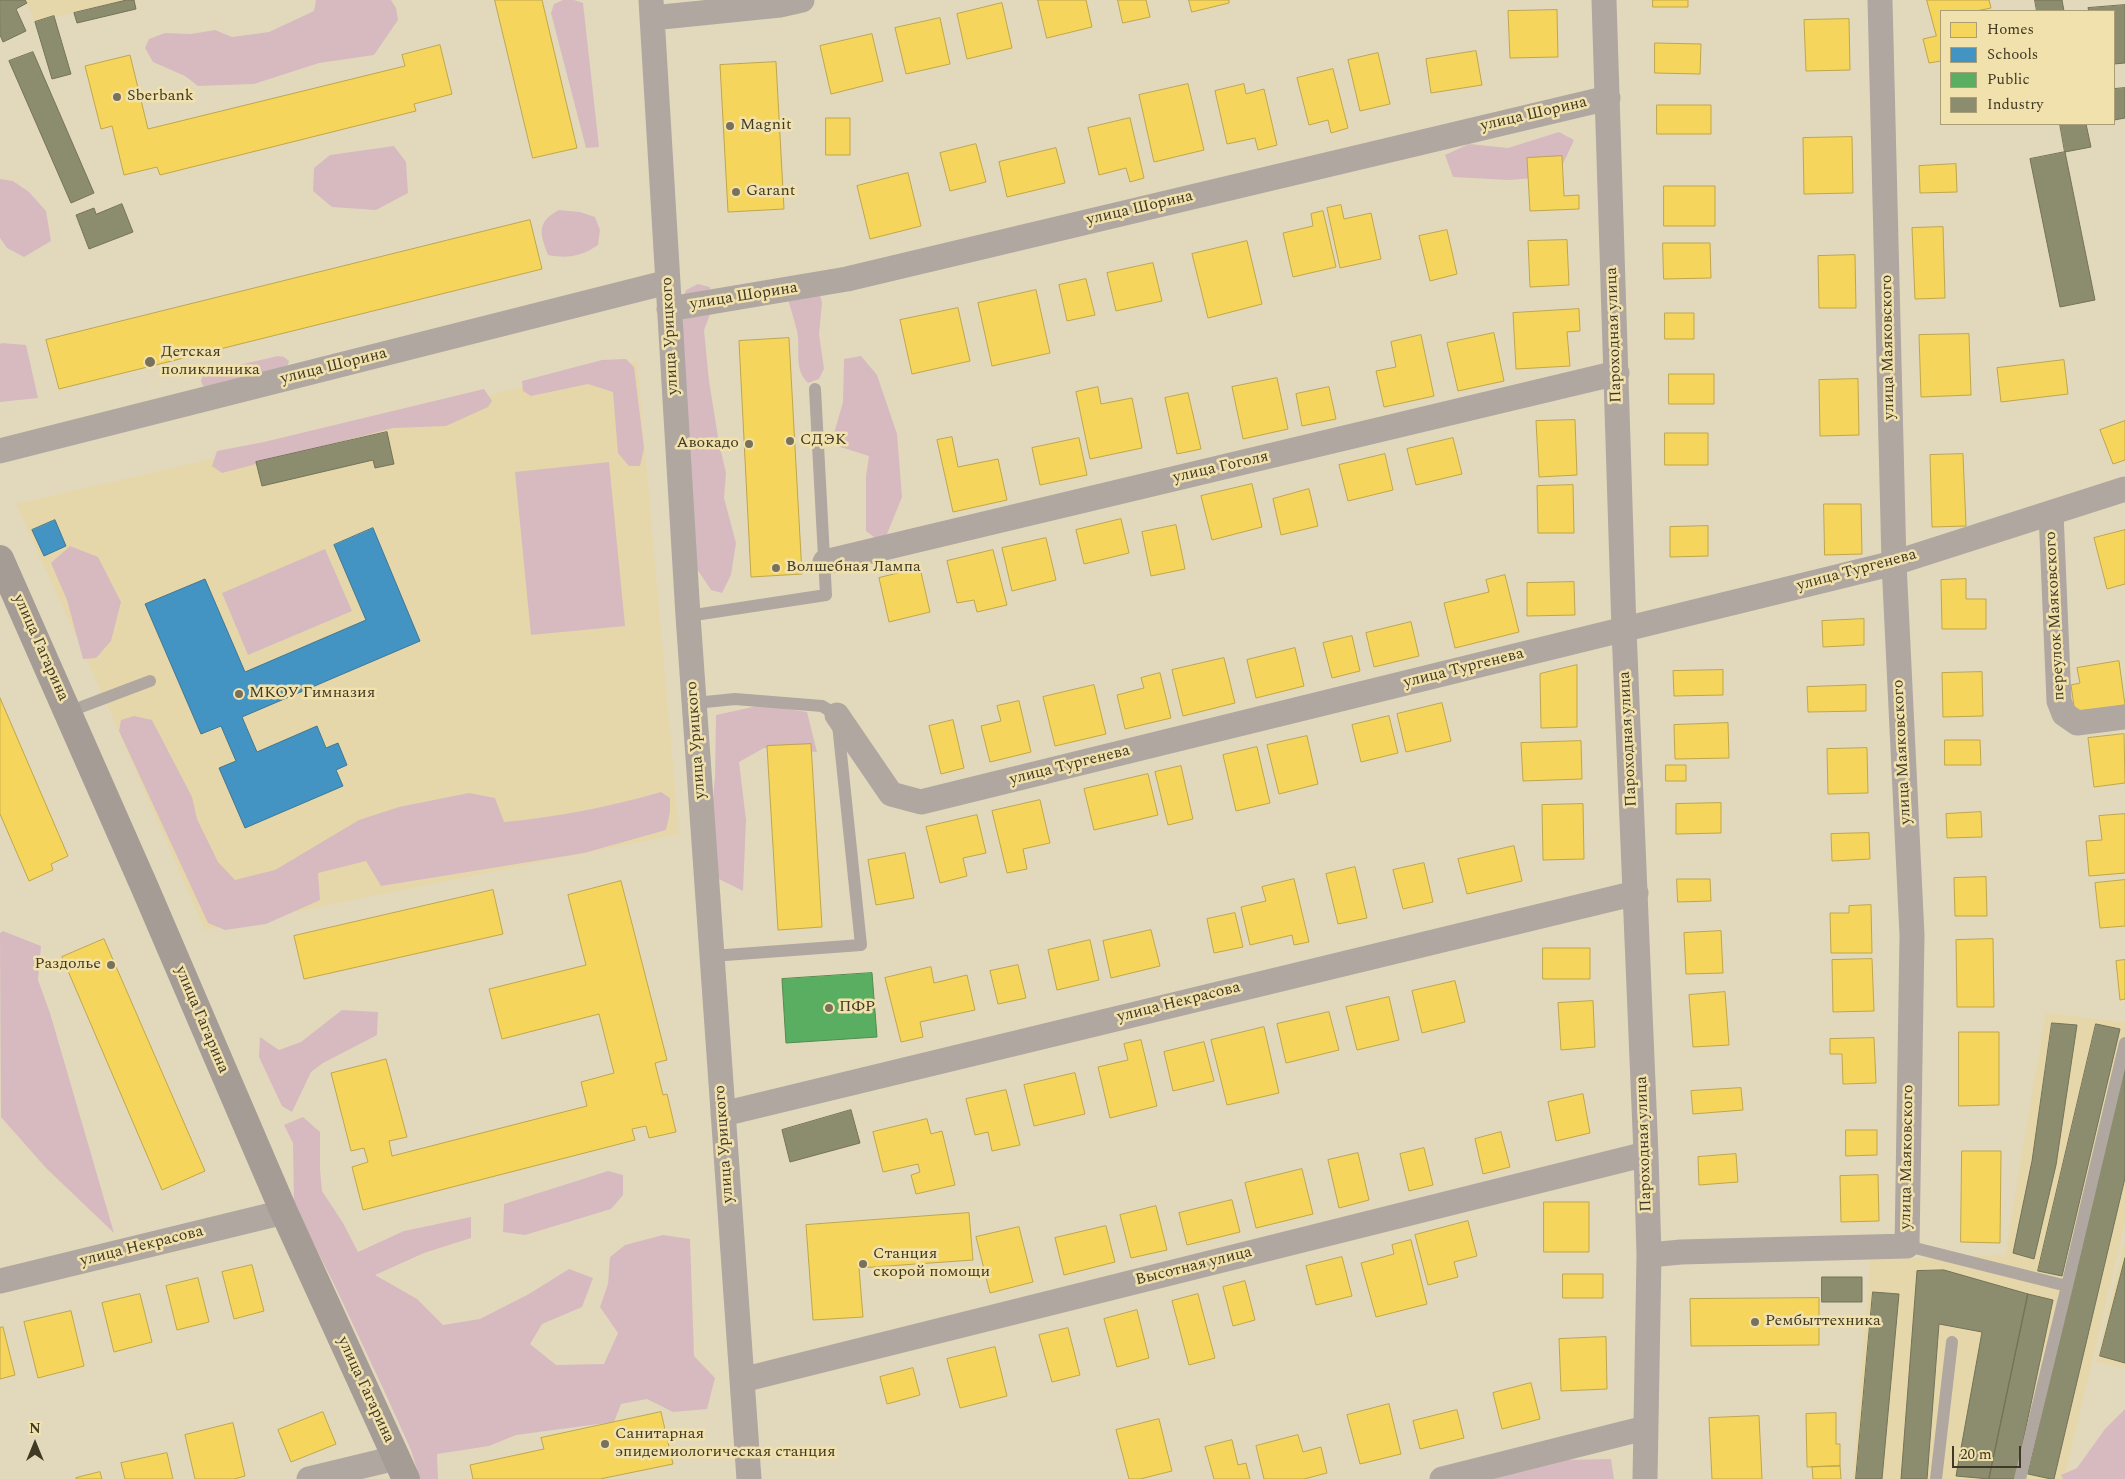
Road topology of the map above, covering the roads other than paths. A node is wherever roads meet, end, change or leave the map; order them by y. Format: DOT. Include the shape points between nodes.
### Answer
graph roads {
  1 [pos="802,0"];
  2 [pos="1604,0"];
  3 [pos="1880,0"];
  4 [pos="651,9"];
  5 [pos="1608,98"];
  6 [pos="668,282"];
  7 [pos="669,309"];
  8 [pos="1617,373"];
  9 [pos="815,389"];
  10 [pos="0,452"];
  11 [pos="2125,489"];
  12 [pos="2050,513"];
  13 [pos="0,559"];
  14 [pos="825,562"];
  15 [pos="1894,563"];
  16 [pos="688,616"];
  17 [pos="1624,630"];
  18 [pos="150,681"];
  19 [pos="695,703"];
  20 [pos="68,712"];
  21 [pos="837,715"];
  22 [pos="2125,717"];
  23 [pos="1636,893"];
  24 [pos="712,956"];
  25 [pos="2125,1044"];
  26 [pos="723,1114"];
  27 [pos="1646,1154"];
  28 [pos="284,1212"];
  29 [pos="1907,1246"];
  30 [pos="1649,1255"];
  31 [pos="0,1281"];
  32 [pos="2067,1286"];
  33 [pos="1952,1342"];
  34 [pos="742,1380"];
  35 [pos="1645,1428"];
  36 [pos="401,1469"];
  37 [pos="309,1479"];
  38 [pos="749,1479"];
  39 [pos="1442,1479"];
  40 [pos="1646,1479"];
  41 [pos="1936,1479"];
  42 [pos="2020,1479"];
  1 -- 4 [label="street" via="780,4"];
  2 -- 5 [label="street, Пароходная улица"];
  3 -- 15 [label="street, улица Маяковского"];
  4 -- 6 [label="street, улица Урицкого"];
  5 -- 7 [label="street, улица Шорина" via="847,279"];
  5 -- 8 [label="street, Пароходная улица"];
  6 -- 7 [label="street, улица Урицкого"];
  6 -- 10 [label="street, улица Шорина"];
  7 -- 16 [label="street, улица Урицкого"];
  8 -- 14 [label="street, улица Гоголя"];
  8 -- 17 [label="street, Пароходная улица"];
  9 -- 14 [label="lane"];
  11 -- 12 [label="street, улица Тургенева"];
  12 -- 15 [label="street, улица Тургенева"];
  12 -- 22 [label="street, переулок Маяковского" via="2061,708 2077,723"];
  13 -- 20 [label="street, улица Гагарина"];
  14 -- 16 [label="lane" via="826,595"];
  15 -- 17 [label="street, улица Тургенева"];
  15 -- 29 [label="street, улица Маяковского" via="1912,935"];
  16 -- 19 [label="street, улица Урицкого"];
  17 -- 21 [label="street, улица Тургенева" via="921,802 891,794"];
  17 -- 23 [label="street, Пароходная улица"];
  18 -- 20 [label="lane"];
  19 -- 21 [label="lane" via="735,699 822,706"];
  19 -- 24 [label="street, улица Урицкого"];
  20 -- 28 [label="street, улица Гагарина"];
  21 -- 24 [label="lane" via="861,945"];
  23 -- 26 [label="street, улица Некрасова"];
  23 -- 27 [label="street, Пароходная улица"];
  24 -- 26 [label="street, улица Урицкого"];
  25 -- 32 [label="lane"];
  26 -- 34 [label="street, улица Урицкого"];
  27 -- 30 [label="street, Пароходная улица"];
  27 -- 34 [label="street, Высотная улица"];
  28 -- 31 [label="street, улица Некрасова"];
  28 -- 36 [label="street, улица Гагарина"];
  29 -- 30 [label="street, улица Маяковского"];
  29 -- 32 [label="lane"];
  30 -- 35 [label="street, Пароходная улица"];
  32 -- 42 [label="lane"];
  33 -- 41 [label="lane"];
  34 -- 38 [label="street, улица Урицкого"];
  35 -- 39 [label="street"];
  35 -- 40 [label="street, Пароходная улица"];
  36 -- 37 [label="street"];
}
